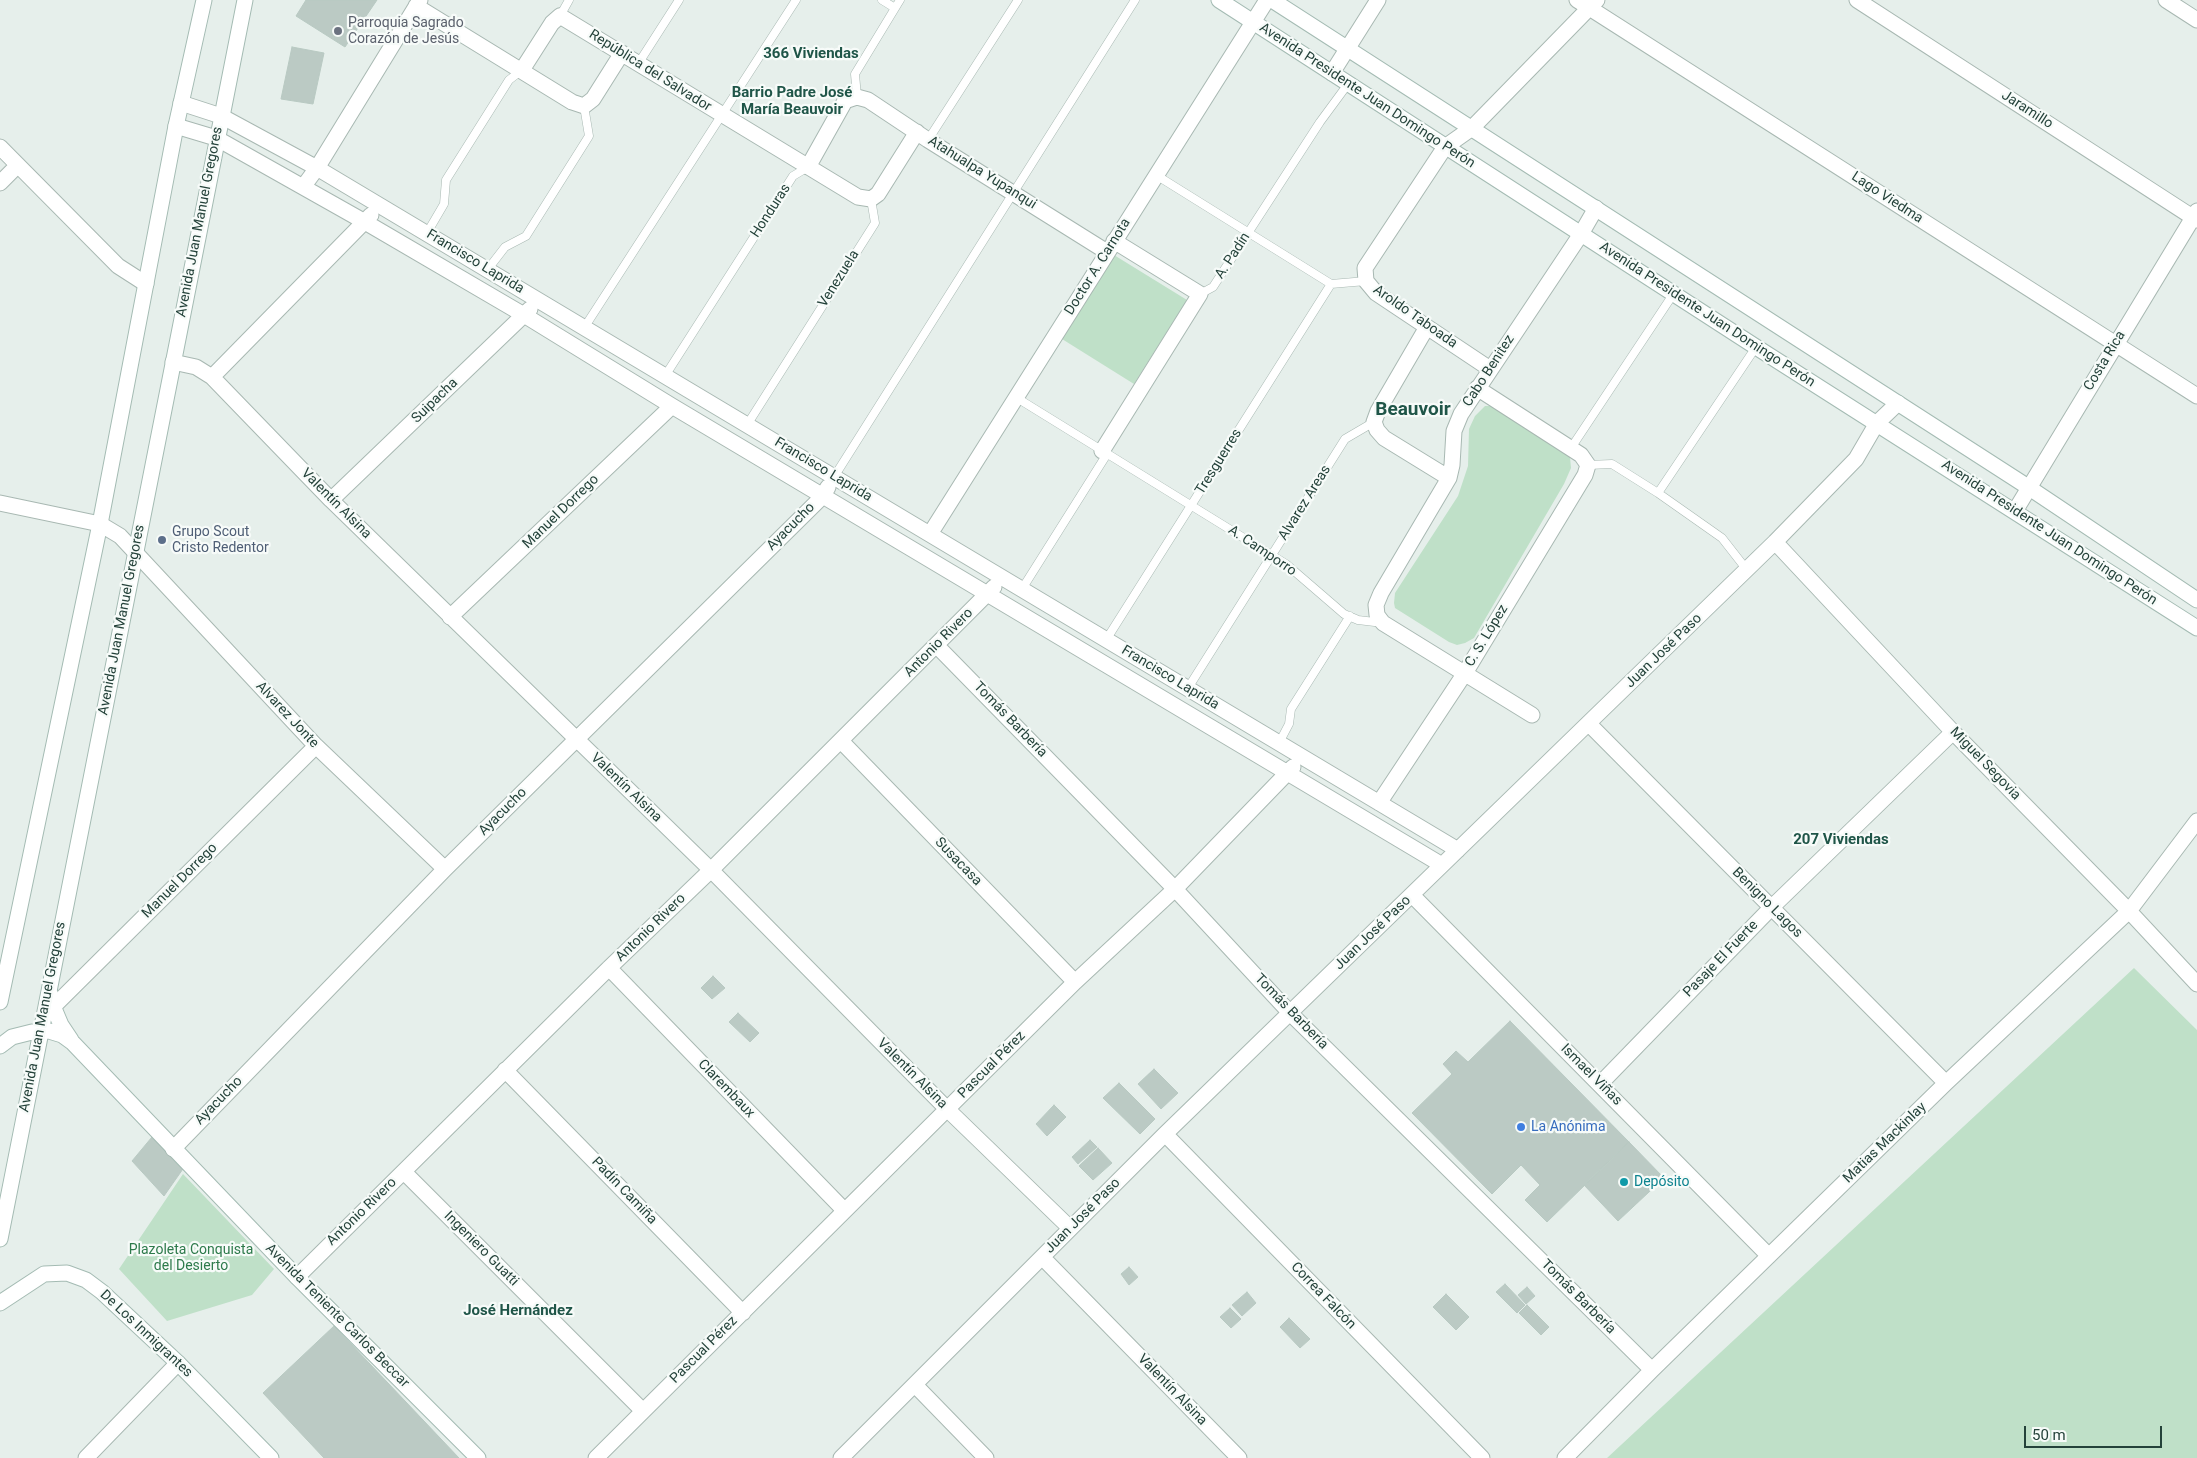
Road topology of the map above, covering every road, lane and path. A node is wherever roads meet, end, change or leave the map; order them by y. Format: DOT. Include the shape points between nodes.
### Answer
graph roads {
  1 [pos="204,0"];
  2 [pos="245,0"];
  3 [pos="570,0"];
  4 [pos="679,0"];
  5 [pos="796,0"];
  6 [pos="882,0"];
  7 [pos="900,0"];
  8 [pos="1018,0"];
  9 [pos="1135,0"];
  10 [pos="1219,0"];
  11 [pos="1268,0"];
  12 [pos="1272,0"];
  13 [pos="1378,0"];
  14 [pos="1857,0"];
  15 [pos="2166,0"];
  16 [pos="418,3"];
  17 [pos="1588,3"];
  18 [pos="895,8"];
  19 [pos="560,16"];
  20 [pos="2197,20"];
  21 [pos="1253,22"];
  22 [pos="1346,49"];
  23 [pos="622,53"];
  24 [pos="638,64"];
  25 [pos="522,70"];
  26 [pos="1332,74"];
  27 [pos="1348,84"];
  28 [pos="856,97"];
  29 [pos="181,103"];
  30 [pos="584,106"];
  31 [pos="221,116"];
  32 [pos="722,116"];
  33 [pos="176,126"];
  34 [pos="1472,128"];
  35 [pos="922,136"];
  36 [pos="216,138"];
  37 [pos="0,147"];
  38 [pos="1445,147"];
  39 [pos="18,165"];
  40 [pos="317,168"];
  41 [pos="808,168"];
  42 [pos="1156,175"];
  43 [pos="0,183"];
  44 [pos="303,187"];
  45 [pos="1014,193"];
  46 [pos="871,199"];
  47 [pos="380,206"];
  48 [pos="1596,208"];
  49 [pos="2196,216"];
  50 [pos="365,222"];
  51 [pos="1248,232"];
  52 [pos="428,234"];
  53 [pos="1581,234"];
  54 [pos="1110,247"];
  55 [pos="488,269"];
  56 [pos="1366,281"];
  57 [pos="146,284"];
  58 [pos="1332,284"];
  59 [pos="1674,293"];
  60 [pos="1200,294"];
  61 [pos="538,300"];
  62 [pos="524,315"];
  63 [pos="1427,327"];
  64 [pos="584,328"];
  65 [pos="2116,344"];
  66 [pos="1756,347"];
  67 [pos="173,362"];
  68 [pos="1490,369"];
  69 [pos="665,376"];
  70 [pos="212,377"];
  71 [pos="1477,388"];
  72 [pos="2197,396"];
  73 [pos="1017,398"];
  74 [pos="1898,403"];
  75 [pos="672,406"];
  76 [pos="1374,422"];
  77 [pos="747,424"];
  78 [pos="1877,424"];
  79 [pos="1571,448"];
  80 [pos="1104,453"];
  81 [pos="1588,465"];
  82 [pos="834,477"];
  83 [pos="1449,478"];
  84 [pos="2028,487"];
  85 [pos="1658,493"];
  86 [pos="823,496"];
  87 [pos="331,500"];
  88 [pos="0,503"];
  89 [pos="1191,506"];
  90 [pos="2015,511"];
  91 [pos="100,524"];
  92 [pos="930,534"];
  93 [pos="1775,542"];
  94 [pos="136,553"];
  95 [pos="1273,556"];
  96 [pos="1747,570"];
  97 [pos="1003,578"];
  98 [pos="1022,589"];
  99 [pos="988,593"];
  100 [pos="2197,600"];
  101 [pos="1350,616"];
  102 [pos="450,617"];
  103 [pos="1383,623"];
  104 [pos="2197,628"];
  105 [pos="1106,640"];
  106 [pos="937,646"];
  107 [pos="1465,673"];
  108 [pos="1188,688"];
  109 [pos="1532,715"];
  110 [pos="1589,724"];
  111 [pos="1953,732"];
  112 [pos="577,740"];
  113 [pos="841,741"];
  114 [pos="1279,743"];
  115 [pos="316,746"];
  116 [pos="1303,757"];
  117 [pos="1287,773"];
  118 [pos="1379,803"];
  119 [pos="2197,821"];
  120 [pos="1458,850"];
  121 [pos="1442,866"];
  122 [pos="445,870"];
  123 [pos="711,870"];
  124 [pos="1175,889"];
  125 [pos="1412,895"];
  126 [pos="1772,908"];
  127 [pos="2129,911"];
  128 [pos="609,968"];
  129 [pos="52,972"];
  130 [pos="1075,982"];
  131 [pos="2197,984"];
  132 [pos="0,1002"];
  133 [pos="1291,1014"];
  134 [pos="46,1018"];
  135 [pos="73,1043"];
  136 [pos="0,1046"];
  137 [pos="505,1070"];
  138 [pos="1946,1083"];
  139 [pos="1600,1084"];
  140 [pos="947,1109"];
  141 [pos="1165,1134"];
  142 [pos="173,1149"];
  143 [pos="404,1172"];
  144 [pos="844,1210"];
  145 [pos="1070,1228"];
  146 [pos="0,1239"];
  147 [pos="1769,1256"];
  148 [pos="1042,1257"];
  149 [pos="297,1276"];
  150 [pos="0,1303"];
  151 [pos="743,1312"];
  152 [pos="178,1363"];
  153 [pos="1652,1370"];
  154 [pos="915,1386"];
  155 [pos="644,1411"];
  156 [pos="86,1458"];
  157 [pos="271,1458"];
  158 [pos="478,1458"];
  159 [pos="596,1458"];
  160 [pos="842,1458"];
  161 [pos="986,1458"];
  162 [pos="1239,1458"];
  163 [pos="1482,1458"];
  164 [pos="1565,1458"];
  1 -- 29 [label="street"];
  2 -- 31 [label="street, Avenida Juan Manuel Gregores"];
  3 -- 19 [label="lane"];
  4 -- 24 [label="lane"];
  5 -- 32 [label="lane"];
  6 -- 18 [label="lane"];
  7 -- 18 [label="lane"];
  8 -- 35 [label="lane"];
  9 -- 45 [label="lane"];
  10 -- 21 [label="street, Avenida Presidente Juan Domingo Perón"];
  11 -- 21 [label="street, Doctor A. Carnota"];
  12 -- 22 [label="street, Avenida Presidente Juan Domingo Perón"];
  13 -- 22 [label="street"];
  14 -- 49 [label="street, Jaramillo"];
  15 -- 20 [label="street"];
  16 -- 25 [label="street"];
  16 -- 40 [label="street"];
  17 -- 34 [label="street"];
  17 -- 65 [label="street, Lago Viedma"];
  18 -- 28 [label="lane" via="855,74"];
  19 -- 23 [label="street, República del Salvador"];
  19 -- 25 [label="street" via="552,23"];
  21 -- 26 [label="street, Avenida Presidente Juan Domingo Perón"];
  21 -- 42 [label="street, Doctor A. Carnota"];
  22 -- 26 [label="street"];
  22 -- 34 [label="street, Avenida Presidente Juan Domingo Perón"];
  23 -- 24 [label="street, República del Salvador"];
  23 -- 30 [label="street" via="594,99"];
  24 -- 32 [label="street, República del Salvador"];
  25 -- 30 [label="street" via="572,102"];
  25 -- 52 [label="lane" via="509,80 446,180 444,204"];
  26 -- 27 [label="street, Avenida Presidente Juan Domingo Perón"];
  27 -- 38 [label="street, Avenida Presidente Juan Domingo Perón"];
  27 -- 51 [label="lane, A. Padín"];
  28 -- 35 [label="street, Atahualpa Yupanqui" via="868,100"];
  28 -- 41 [label="street, Honduras" via="845,101"];
  29 -- 31 [label="street, Francisco Laprida"];
  29 -- 33 [label="street"];
  30 -- 55 [label="lane" via="589,136 526,236 504,247"];
  31 -- 36 [label="street, Avenida Juan Manuel Gregores"];
  31 -- 40 [label="street, Francisco Laprida"];
  32 -- 41 [label="street, República del Salvador"];
  32 -- 64 [label="lane"];
  33 -- 36 [label="street, Francisco Laprida"];
  33 -- 57 [label="street"];
  34 -- 38 [label="street"];
  34 -- 48 [label="street, Avenida Presidente Juan Domingo Perón"];
  35 -- 45 [label="street, Atahualpa Yupanqui"];
  35 -- 46 [label="street"];
  36 -- 44 [label="street, Francisco Laprida"];
  36 -- 67 [label="street, Avenida Juan Manuel Gregores"];
  37 -- 39 [label="street"];
  38 -- 53 [label="street, Avenida Presidente Juan Domingo Perón"];
  38 -- 56 [label="street" via="1365,268"];
  39 -- 43 [label="street"];
  39 -- 57 [label="street" via="118,266"];
  40 -- 44 [label="street"];
  40 -- 47 [label="street, Francisco Laprida"];
  41 -- 46 [label="street, República del Salvador" via="858,197"];
  41 -- 69 [label="lane, Honduras" via="793,176"];
  42 -- 51 [label="lane"];
  42 -- 54 [label="street, Doctor A. Carnota"];
  44 -- 50 [label="street, Francisco Laprida"];
  45 -- 54 [label="street, Atahualpa Yupanqui"];
  45 -- 82 [label="lane"];
  46 -- 77 [label="lane, Venezuela" via="875,223"];
  47 -- 50 [label="street"];
  47 -- 52 [label="street, Francisco Laprida"];
  48 -- 53 [label="street, Cabo Benitez"];
  48 -- 74 [label="street, Avenida Presidente Juan Domingo Perón"];
  49 -- 65 [label="street, Costa Rica"];
  50 -- 62 [label="street, Francisco Laprida"];
  50 -- 70 [label="street"];
  51 -- 58 [label="lane"];
  51 -- 60 [label="lane, A. Padín" via="1213,286"];
  52 -- 55 [label="street, Francisco Laprida"];
  53 -- 59 [label="street, Avenida Presidente Juan Domingo Perón"];
  53 -- 68 [label="street, Cabo Benitez"];
  54 -- 60 [label="street, Atahualpa Yupanqui"];
  54 -- 73 [label="street, Doctor A. Carnota"];
  55 -- 61 [label="street, Francisco Laprida"];
  56 -- 58 [label="lane, Aroldo Taboada"];
  56 -- 63 [label="street, Aroldo Taboada" via="1376,293"];
  57 -- 91 [label="street"];
  58 -- 89 [label="lane, Tresguerres"];
  59 -- 66 [label="street, Avenida Presidente Juan Domingo Perón"];
  59 -- 79 [label="lane"];
  60 -- 80 [label="street, A. Padín"];
  61 -- 62 [label="street, Suipacha"];
  61 -- 64 [label="street, Francisco Laprida"];
  62 -- 75 [label="street, Francisco Laprida"];
  62 -- 87 [label="street, Suipacha"];
  63 -- 68 [label="street, Aroldo Taboada"];
  63 -- 76 [label="street"];
  64 -- 69 [label="street, Francisco Laprida"];
  65 -- 72 [label="street, Lago Viedma"];
  65 -- 84 [label="street, Costa Rica"];
  66 -- 78 [label="street, Avenida Presidente Juan Domingo Perón"];
  66 -- 85 [label="lane"];
  67 -- 70 [label="street, Valentín Alsina" via="196,367"];
  67 -- 94 [label="street, Avenida Juan Manuel Gregores"];
  68 -- 71 [label="street, Cabo Benitez"];
  69 -- 77 [label="street, Francisco Laprida"];
  70 -- 87 [label="street, Valentín Alsina"];
  71 -- 79 [label="street"];
  71 -- 83 [label="street, Cabo Benitez" via="1454,431"];
  73 -- 80 [label="lane, A. Camporro"];
  73 -- 92 [label="street, Doctor A. Carnota"];
  74 -- 78 [label="street, Juan José Paso"];
  74 -- 84 [label="street, Avenida Presidente Juan Domingo Perón"];
  75 -- 86 [label="street, Francisco Laprida"];
  75 -- 102 [label="street, Manuel Dorrego"];
  76 -- 83 [label="street" via="1384,438"];
  76 -- 95 [label="lane, Alvarez Areas" via="1345,439"];
  77 -- 82 [label="street, Francisco Laprida"];
  78 -- 90 [label="street, Avenida Presidente Juan Domingo Perón"];
  78 -- 93 [label="street, Juan José Paso" via="1856,459"];
  79 -- 81 [label="street"];
  80 -- 89 [label="lane, A. Camporro"];
  80 -- 98 [label="lane, A. Padín"];
  81 -- 85 [label="lane" via="1612,464"];
  81 -- 107 [label="street, C. S. López" via="1585,475"];
  82 -- 86 [label="street, Ayacucho"];
  82 -- 92 [label="street, Francisco Laprida"];
  83 -- 103 [label="street, Cabo Benitez" via="1381,593 1376,605 1377,615"];
  84 -- 90 [label="street, Costa Rica"];
  84 -- 100 [label="street, Avenida Presidente Juan Domingo Perón"];
  85 -- 96 [label="lane" via="1722,538"];
  86 -- 99 [label="street, Francisco Laprida"];
  86 -- 112 [label="street, Ayacucho"];
  87 -- 102 [label="street, Valentín Alsina"];
  88 -- 91 [label="street"];
  89 -- 95 [label="lane, A. Camporro"];
  89 -- 105 [label="lane, Tresguerres"];
  90 -- 104 [label="street, Avenida Presidente Juan Domingo Perón"];
  91 -- 94 [label="street, Alvarez Jonte" via="120,536"];
  91 -- 132 [label="street"];
  92 -- 97 [label="street, Francisco Laprida"];
  93 -- 96 [label="street, Juan José Paso"];
  93 -- 111 [label="street, Miguel Segovia"];
  94 -- 115 [label="street, Alvarez Jonte"];
  94 -- 129 [label="street, Avenida Juan Manuel Gregores"];
  95 -- 101 [label="lane, A. Camporro"];
  95 -- 108 [label="lane, Alvarez Areas"];
  96 -- 110 [label="street, Juan José Paso"];
  97 -- 98 [label="street, Francisco Laprida"];
  97 -- 99 [label="street, Antonio Rivero"];
  98 -- 105 [label="street, Francisco Laprida"];
  99 -- 106 [label="street, Antonio Rivero"];
  99 -- 117 [label="street, Francisco Laprida"];
  101 -- 103 [label="lane, A. Camporro"];
  101 -- 114 [label="lane" via="1292,708 1289,724"];
  102 -- 112 [label="street, Valentín Alsina"];
  103 -- 107 [label="street, A. Camporro"];
  105 -- 108 [label="street, Francisco Laprida"];
  106 -- 113 [label="street, Antonio Rivero"];
  106 -- 124 [label="street, Tomás Barbería"];
  107 -- 109 [label="street, A. Camporro"];
  107 -- 118 [label="street, C. S. López"];
  108 -- 114 [label="street, Francisco Laprida"];
  110 -- 120 [label="street, Juan José Paso"];
  110 -- 126 [label="street, Benigno Lagos"];
  111 -- 126 [label="street, Pasaje El Fuerte"];
  111 -- 127 [label="street, Miguel Segovia"];
  112 -- 122 [label="street, Ayacucho"];
  112 -- 123 [label="street, Valentín Alsina"];
  113 -- 123 [label="street, Antonio Rivero"];
  113 -- 130 [label="street, Susacasa"];
  114 -- 116 [label="street, Francisco Laprida"];
  115 -- 122 [label="street, Alvarez Jonte"];
  115 -- 134 [label="street, Manuel Dorrego"];
  116 -- 117 [label="street, Pascual Pérez"];
  116 -- 118 [label="street, Francisco Laprida"];
  117 -- 121 [label="street, Francisco Laprida"];
  117 -- 124 [label="street, Pascual Pérez"];
  118 -- 120 [label="street, Francisco Laprida"];
  119 -- 127 [label="street, Matias Mackinlay"];
  120 -- 121 [label="street, Juan José Paso"];
  121 -- 125 [label="street, Juan José Paso"];
  122 -- 142 [label="street, Ayacucho"];
  123 -- 128 [label="street, Antonio Rivero"];
  123 -- 140 [label="street, Valentín Alsina"];
  124 -- 130 [label="street, Pascual Pérez"];
  124 -- 133 [label="street, Tomás Barbería"];
  125 -- 133 [label="street, Juan José Paso"];
  125 -- 139 [label="street, Ismael Viñas"];
  126 -- 138 [label="street, Benigno Lagos"];
  126 -- 139 [label="street, Pasaje El Fuerte"];
  127 -- 131 [label="street, Miguel Segovia"];
  127 -- 138 [label="street, Matias Mackinlay"];
  128 -- 137 [label="street, Antonio Rivero"];
  128 -- 144 [label="street, Clarembaux"];
  129 -- 134 [label="street, Avenida Teniente Carlos Beccar"];
  130 -- 140 [label="street, Pascual Pérez"];
  133 -- 141 [label="street, Juan José Paso"];
  133 -- 153 [label="street, Tomás Barbería"];
  134 -- 135 [label="street, Avenida Teniente Carlos Beccar" via="61,1025"];
  134 -- 135 [label="street, Avenida Teniente Carlos Beccar" via="50,1031"];
  134 -- 136 [label="street, Avenida Teniente Carlos Beccar"];
  134 -- 146 [label="street, Avenida Juan Manuel Gregores"];
  135 -- 142 [label="street, Avenida Teniente Carlos Beccar"];
  137 -- 143 [label="street, Antonio Rivero"];
  137 -- 151 [label="street, Padín Camiña"];
  138 -- 147 [label="street, Matias Mackinlay"];
  139 -- 147 [label="street, Ismael Viñas"];
  140 -- 144 [label="street, Pascual Pérez"];
  140 -- 145 [label="street, Valentín Alsina"];
  141 -- 145 [label="street, Juan José Paso"];
  141 -- 163 [label="street, Correa Falcón"];
  142 -- 149 [label="street, Avenida Teniente Carlos Beccar"];
  143 -- 149 [label="street, Antonio Rivero"];
  143 -- 155 [label="street, Ingeniero Guatti"];
  144 -- 151 [label="street, Pascual Pérez"];
  145 -- 148 [label="street, Juan José Paso"];
  147 -- 153 [label="street, Matias Mackinlay"];
  148 -- 154 [label="street, Juan José Paso"];
  148 -- 162 [label="street, Valentín Alsina"];
  149 -- 158 [label="street, Avenida Teniente Carlos Beccar"];
  150 -- 152 [label="street, De Los Inmigrantes" via="44,1274 67,1272 102,1292"];
  151 -- 155 [label="street, Pascual Pérez"];
  152 -- 156 [label="street"];
  152 -- 157 [label="street, De Los Inmigrantes"];
  153 -- 164 [label="street, Matias Mackinlay"];
  154 -- 160 [label="street, Juan José Paso"];
  154 -- 161 [label="street"];
  155 -- 159 [label="street, Pascual Pérez"];
}
